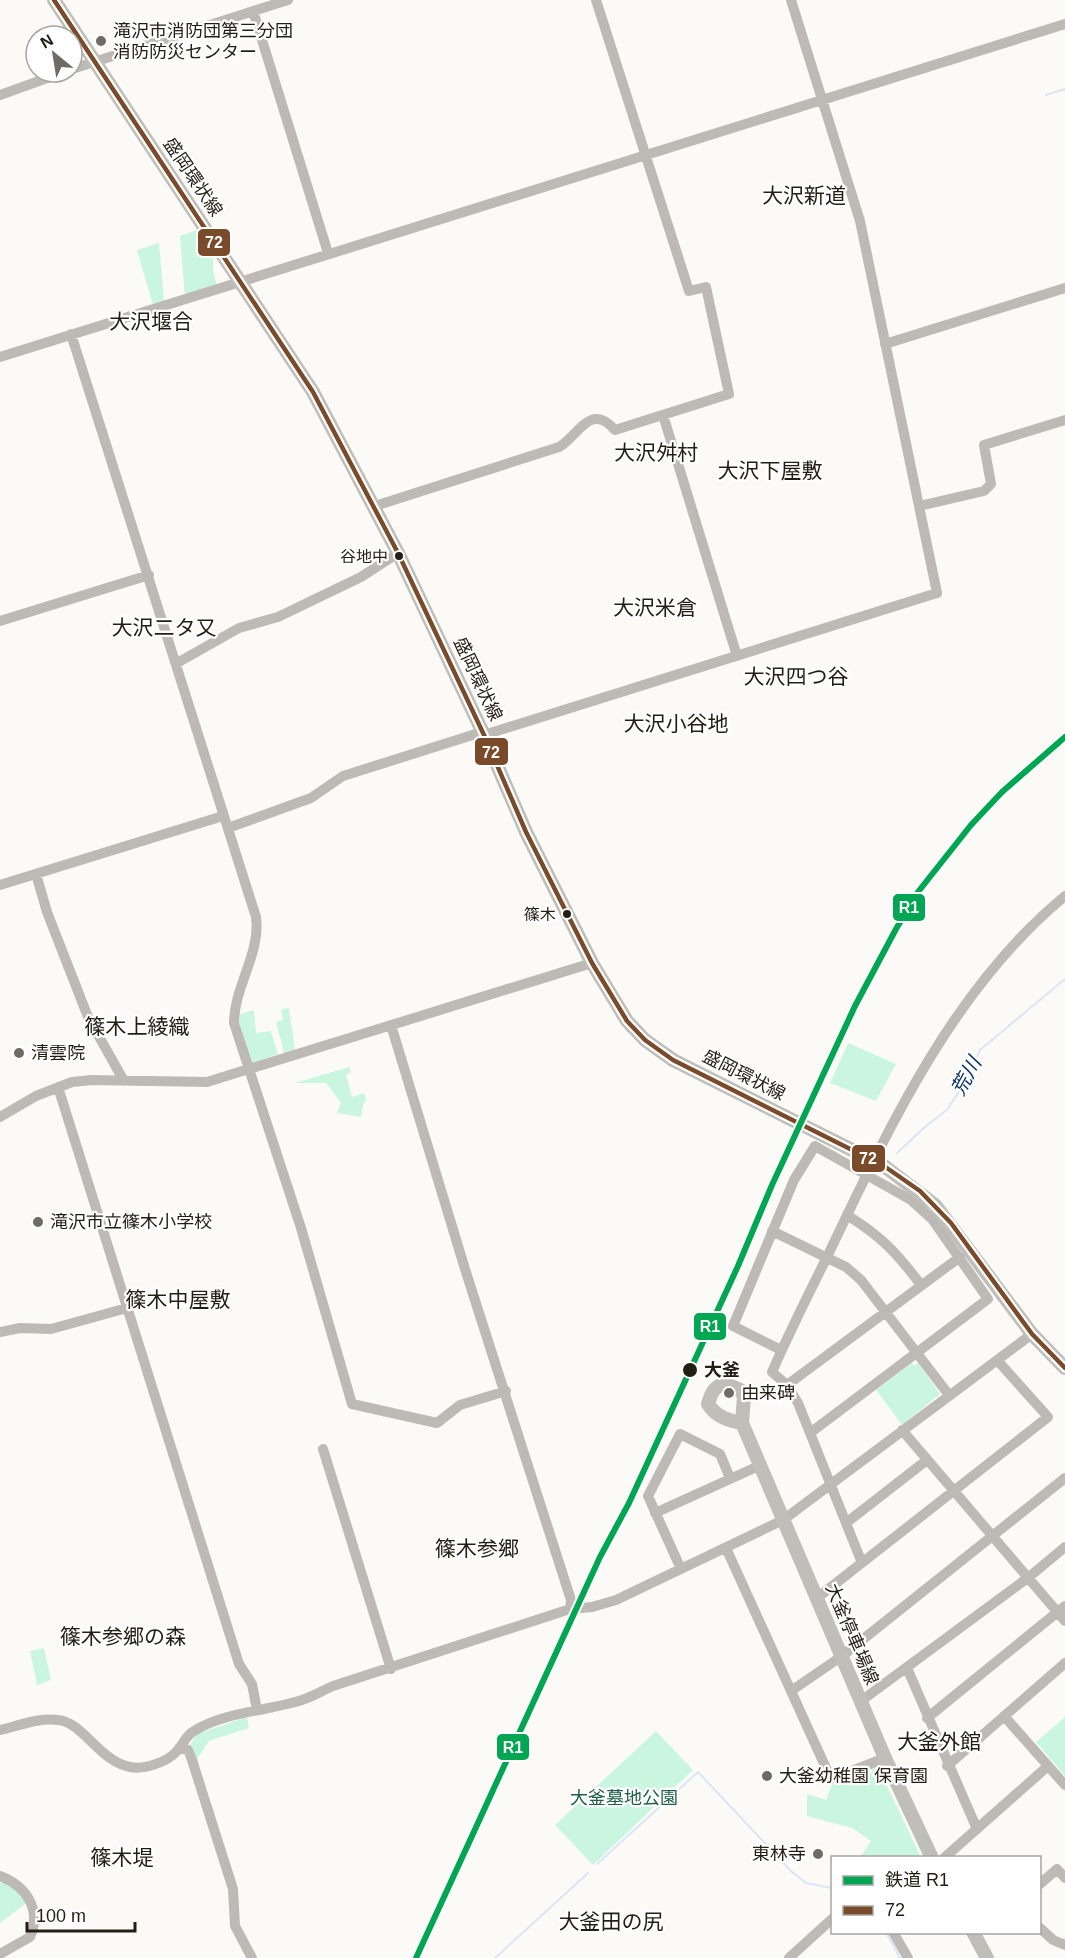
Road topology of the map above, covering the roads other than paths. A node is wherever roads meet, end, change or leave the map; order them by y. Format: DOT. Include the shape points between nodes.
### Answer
graph roads {
  1 [pos="54,0"];
  2 [pos="288,0"];
  3 [pos="596,0"];
  4 [pos="791,0"];
  5 [pos="252,11"];
  6 [pos="1065,24"];
  7 [pos="95,61"];
  8 [pos="84,65"];
  9 [pos="31,84"];
  10 [pos="0,95"];
  11 [pos="821,100"];
  12 [pos="646,156"];
  13 [pos="328,253"];
  14 [pos="242,283"];
  15 [pos="1065,288"];
  16 [pos="71,333"];
  17 [pos="885,344"];
  18 [pos="0,357"];
  19 [pos="663,415"];
  20 [pos="1065,420"];
  21 [pos="375,506"];
  22 [pos="919,506"];
  23 [pos="398,553"];
  24 [pos="148,575"];
  25 [pos="0,621"];
  26 [pos="736,656"];
  27 [pos="177,663"];
  28 [pos="483,733"];
  29 [pos="224,816"];
  30 [pos="228,828"];
  31 [pos="36,874"];
  32 [pos="0,885"];
  33 [pos="1065,896"];
  34 [pos="592,963"];
  35 [pos="391,1025"];
  36 [pos="248,1070"];
  37 [pos="124,1081"];
  38 [pos="58,1087"];
  39 [pos="0,1117"];
  40 [pos="867,1175"];
  41 [pos="847,1215"];
  42 [pos="772,1232"];
  43 [pos="827,1257"];
  44 [pos="960,1257"];
  45 [pos="921,1285"];
  46 [pos="127,1308"];
  47 [pos="885,1312"];
  48 [pos="0,1332"];
  49 [pos="1032,1334"];
  50 [pos="781,1350"];
  51 [pos="916,1352"];
  52 [pos="997,1360"];
  53 [pos="1065,1368"];
  54 [pos="787,1386"];
  55 [pos="506,1391"];
  56 [pos="949,1395"];
  57 [pos="742,1423"];
  58 [pos="902,1430"];
  59 [pos="810,1433"];
  60 [pos="323,1449"];
  61 [pos="927,1460"];
  62 [pos="761,1465"];
  63 [pos="730,1478"];
  64 [pos="1065,1479"];
  65 [pos="830,1484"];
  66 [pos="955,1493"];
  67 [pos="656,1513"];
  68 [pos="783,1520"];
  69 [pos="846,1522"];
  70 [pos="994,1537"];
  71 [pos="1065,1547"];
  72 [pos="726,1548"];
  73 [pos="862,1563"];
  74 [pos="681,1569"];
  75 [pos="1029,1577"];
  76 [pos="817,1598"];
  77 [pos="570,1609"];
  78 [pos="1061,1609"];
  79 [pos="1065,1621"];
  80 [pos="842,1656"];
  81 [pos="1065,1663"];
  82 [pos="907,1668"];
  83 [pos="391,1669"];
  84 [pos="791,1691"];
  85 [pos="861,1701"];
  86 [pos="257,1710"];
  87 [pos="1004,1716"];
  88 [pos="927,1718"];
  89 [pos="0,1730"];
  90 [pos="179,1748"];
  91 [pos="885,1758"];
  92 [pos="947,1766"];
  93 [pos="1048,1766"];
  94 [pos="1065,1785"];
  95 [pos="977,1829"];
  96 [pos="932,1856"];
  97 [pos="945,1856"];
  98 [pos="0,1876"];
  99 [pos="1065,1878"];
  100 [pos="1041,1883"];
  101 [pos="831,1920"];
  102 [pos="1041,1929"];
  103 [pos="894,1934"];
  104 [pos="978,1934"];
  105 [pos="1065,1945"];
  106 [pos="0,1954"];
  107 [pos="252,1958"];
  108 [pos="789,1958"];
  109 [pos="908,1958"];
  110 [pos="987,1958"];
  1 -- 7 [label="main road, 盛岡環状線"];
  2 -- 5 [label="street"];
  3 -- 12 [label="street"];
  4 -- 11 [label="street"];
  5 -- 7 [label="street"];
  5 -- 13 [label="street"];
  6 -- 11 [label="street"];
  7 -- 8 [label="street"];
  7 -- 14 [label="main road, 盛岡環状線"];
  9 -- 10 [label="street"];
  11 -- 12 [label="street"];
  11 -- 17 [label="street" via="860,221"];
  12 -- 13 [label="street"];
  12 -- 19 [label="street" via="690,291 706,287 729,394"];
  13 -- 14 [label="street"];
  14 -- 16 [label="street"];
  14 -- 21 [label="main road, 盛岡環状線" via="313,392"];
  15 -- 17 [label="street"];
  16 -- 18 [label="street"];
  16 -- 24 [label="street"];
  17 -- 22 [label="street"];
  19 -- 21 [label="street" via="615,430 595,419 581,426 559,447"];
  19 -- 26 [label="street"];
  20 -- 22 [label="street" via="984,445 991,484 984,491"];
  21 -- 23 [label="main road, 盛岡環状線"];
  22 -- 26 [label="street" via="937,593"];
  23 -- 27 [label="street" via="361,577 278,617 239,628"];
  23 -- 28 [label="main road, 盛岡環状線"];
  24 -- 25 [label="street"];
  24 -- 27 [label="street"];
  26 -- 28 [label="street"];
  27 -- 29 [label="street"];
  28 -- 30 [label="street" via="343,776 311,798"];
  28 -- 34 [label="main road, 盛岡環状線" via="526,832"];
  29 -- 30 [label="street"];
  29 -- 31 [label="street"];
  30 -- 36 [label="street" via="257,926 234,1010"];
  31 -- 32 [label="street"];
  31 -- 37 [label="street" via="85,1009"];
  33 -- 40 [label="street" via="1020,939 970,999 927,1066"];
  34 -- 35 [label="street"];
  34 -- 49 [label="main road, 盛岡環状線, bridge" via="627,1021 673,1060 884,1166 920,1191 951,1223"];
  35 -- 36 [label="street"];
  35 -- 55 [label="street"];
  36 -- 37 [label="street" via="207,1082"];
  36 -- 55 [label="street" via="301,1228 352,1404 437,1423 460,1405"];
  37 -- 38 [label="street" via="92,1080"];
  38 -- 39 [label="street"];
  38 -- 46 [label="street"];
  40 -- 41 [label="street"];
  40 -- 42 [label="street" via="815,1146 794,1180"];
  40 -- 44 [label="street" via="925,1212"];
  41 -- 43 [label="street"];
  41 -- 45 [label="street" via="894,1249"];
  42 -- 43 [label="street"];
  42 -- 50 [label="street" via="733,1326"];
  43 -- 47 [label="street" via="861,1280"];
  43 -- 50 [label="street"];
  44 -- 45 [label="street"];
  44 -- 51 [label="street" via="988,1299"];
  45 -- 47 [label="street"];
  46 -- 48 [label="street" via="51,1329"];
  46 -- 86 [label="street" via="239,1664 252,1684"];
  47 -- 51 [label="street"];
  47 -- 54 [label="street"];
  49 -- 52 [label="street"];
  49 -- 53 [label="main road, 盛岡環状線"];
  50 -- 54 [label="street" via="772,1372"];
  51 -- 56 [label="street"];
  51 -- 59 [label="street"];
  52 -- 56 [label="street"];
  52 -- 66 [label="street" via="1048,1417"];
  54 -- 59 [label="street"];
  55 -- 77 [label="street" via="572,1600"];
  56 -- 58 [label="street"];
  57 -- 62 [label="main road, 大釜停車場線"];
  58 -- 61 [label="street"];
  58 -- 65 [label="street"];
  59 -- 65 [label="street"];
  60 -- 83 [label="street"];
  61 -- 66 [label="street"];
  61 -- 69 [label="street"];
  62 -- 63 [label="street"];
  62 -- 68 [label="main road, 大釜停車場線"];
  63 -- 67 [label="street"];
  63 -- 67 [label="street" via="720,1454 680,1434 649,1491"];
  64 -- 70 [label="street"];
  65 -- 68 [label="street"];
  65 -- 69 [label="street"];
  66 -- 70 [label="street"];
  66 -- 73 [label="street"];
  67 -- 74 [label="street"];
  68 -- 72 [label="street"];
  68 -- 76 [label="main road, 大釜停車場線"];
  69 -- 73 [label="street"];
  70 -- 75 [label="street"];
  70 -- 80 [label="street"];
  71 -- 75 [label="street"];
  72 -- 74 [label="street"];
  72 -- 84 [label="street"];
  73 -- 76 [label="street"];
  74 -- 77 [label="street" via="615,1600 591,1608"];
  75 -- 78 [label="street"];
  75 -- 82 [label="street"];
  76 -- 80 [label="main road, 大釜停車場線"];
  77 -- 83 [label="street"];
  78 -- 79 [label="street"];
  78 -- 88 [label="street"];
  80 -- 84 [label="street"];
  80 -- 85 [label="main road, 大釜停車場線"];
  81 -- 87 [label="street"];
  82 -- 85 [label="street"];
  82 -- 88 [label="street"];
  83 -- 86 [label="street" via="333,1686 297,1702"];
  84 -- 91 [label="street" via="831,1779"];
  85 -- 91 [label="main road, 大釜停車場線"];
  86 -- 90 [label="street" via="200,1727"];
  87 -- 92 [label="street"];
  87 -- 93 [label="street"];
  88 -- 92 [label="street"];
  89 -- 90 [label="street" via="48,1719 61,1720 70,1723 100,1752 129,1767 158,1762"];
  90 -- 107 [label="street" via="188,1749 192,1760 229,1875 235,1926"];
  91 -- 96 [label="main road, 大釜停車場線"];
  92 -- 95 [label="street"];
  93 -- 94 [label="street"];
  93 -- 95 [label="street"];
  95 -- 97 [label="street"];
  98 -- 106 [label="street" via="25,1891 35,1917 30,1937"];
  99 -- 100 [label="street" via="1057,1869"];
  101 -- 108 [label="street"];
  102 -- 105 [label="street"];
  103 -- 109 [label="street"];
  104 -- 110 [label="main road"];
}
